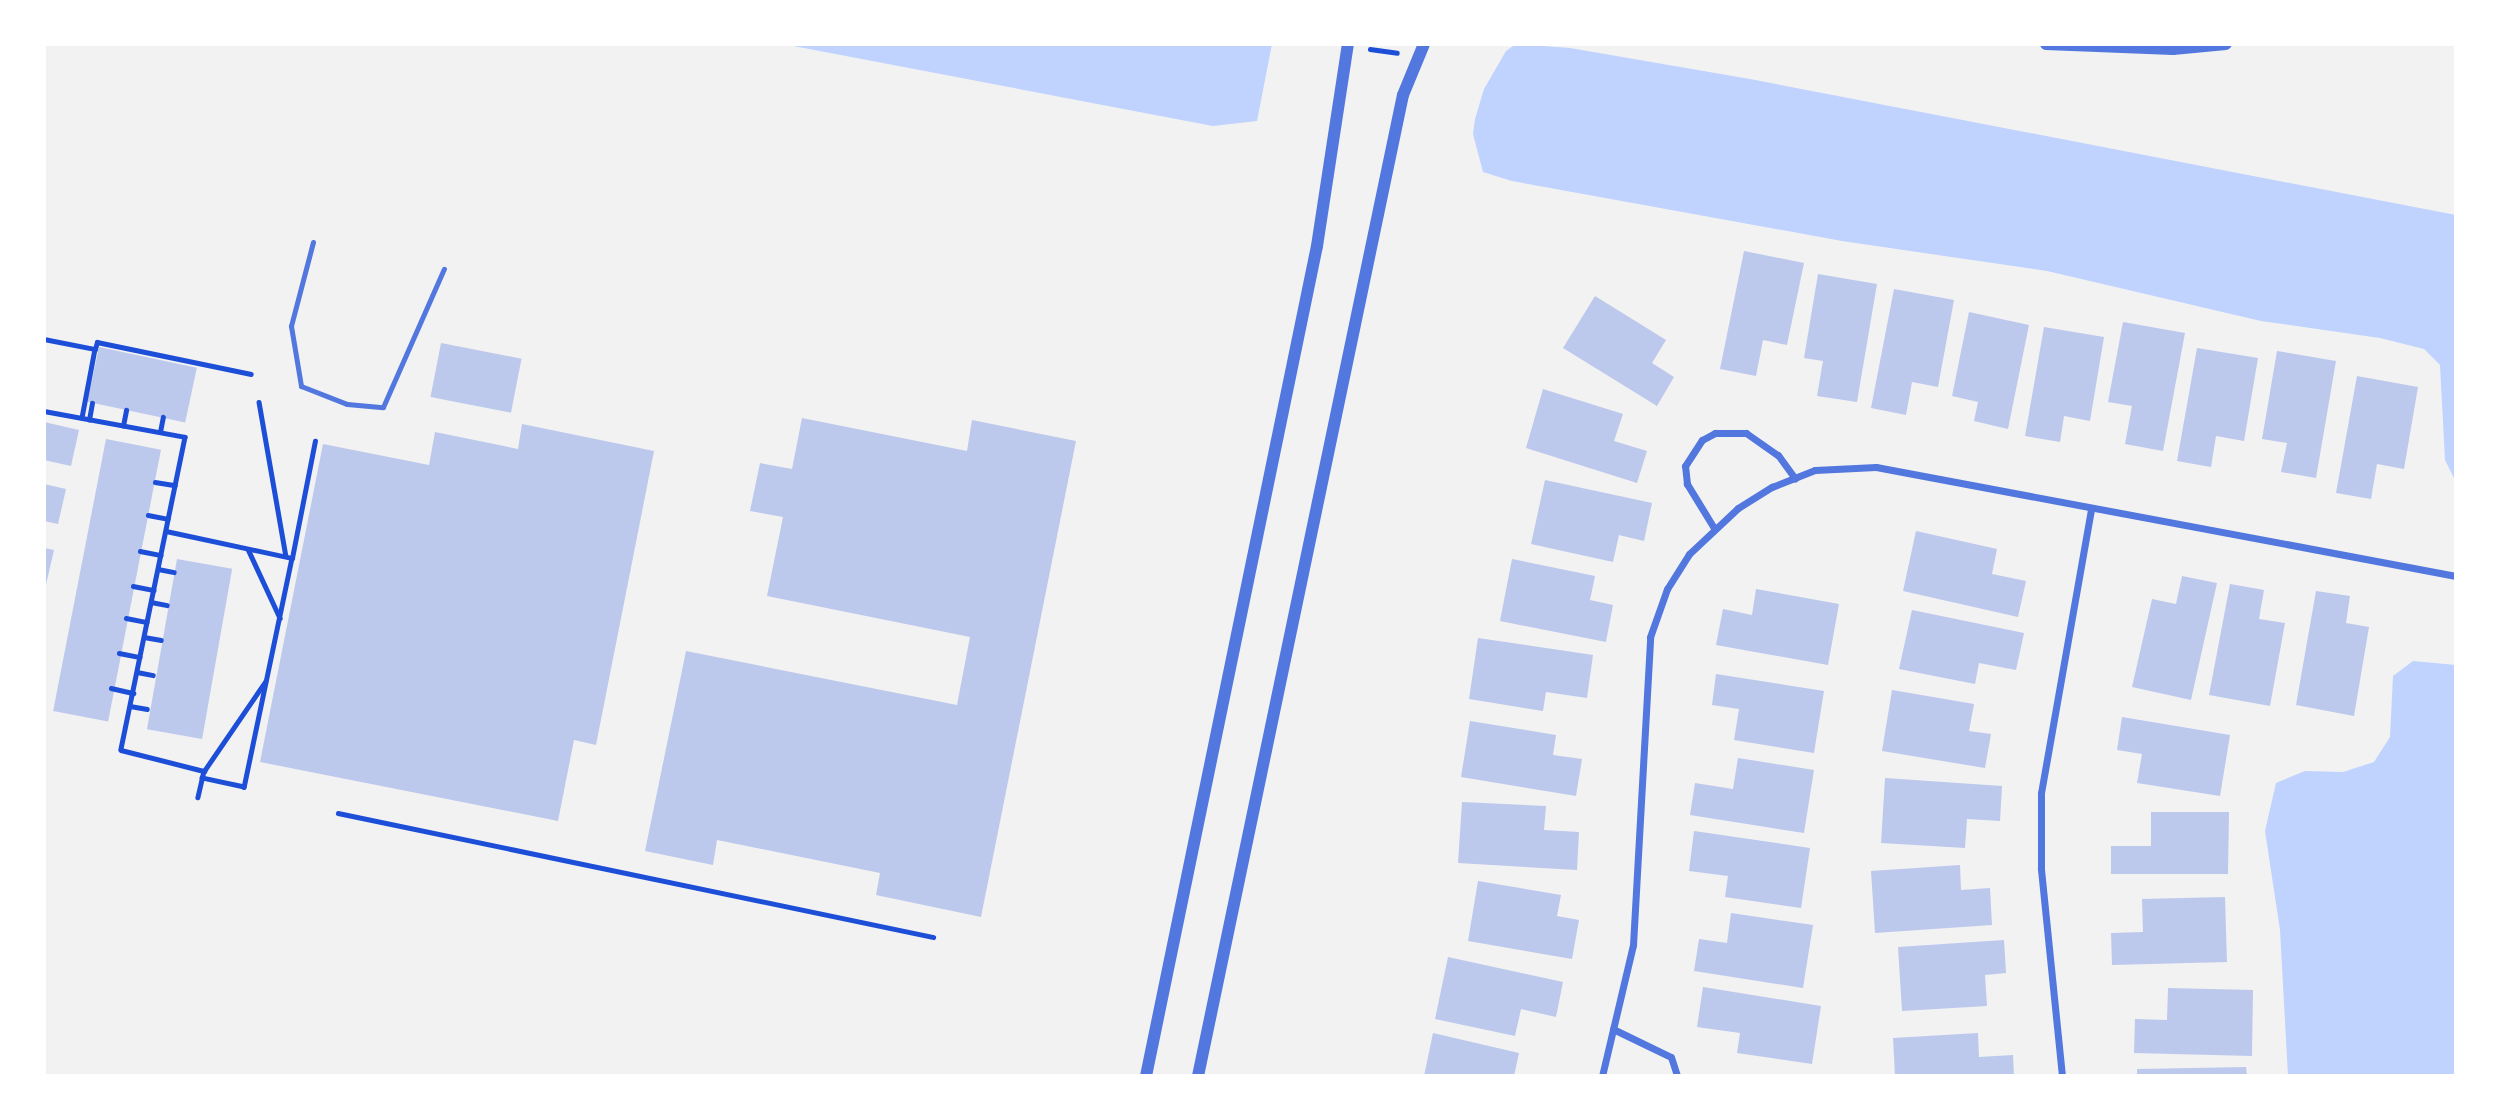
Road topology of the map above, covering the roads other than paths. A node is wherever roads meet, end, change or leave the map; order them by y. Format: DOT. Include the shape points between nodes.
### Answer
graph roads {
  1 [pos="1348,44"];
  2 [pos="1424,44"];
  3 [pos="2046,44"];
  4 [pos="2225,44"];
  5 [pos="313,242"];
  6 [pos="444,269"];
  7 [pos="1795,478"];
  8 [pos="2091,508"];
  9 [pos="1714,528"];
  10 [pos="2456,576"];
  11 [pos="1613,1029"];
  12 [pos="1146,1076"];
  13 [pos="1198,1076"];
  14 [pos="1602,1076"];
  15 [pos="1677,1076"];
  16 [pos="2062,1076"];
  1 -- 12 [label="street" via="1314,260"];
  2 -- 13 [label="street" via="1403,95"];
  3 -- 4 [label="street" via="2173,49"];
  5 -- 6 [label="lane" via="291,326 300,386 347,404 383,407"];
  7 -- 8 [label="street" via="1815,470 1877,467"];
  7 -- 9 [label="street" via="1738,508"];
  7 -- 9 [label="street" via="1778,454 1746,433 1715,433 1702,440 1685,466 1687,484"];
  8 -- 10 [label="street"];
  8 -- 16 [label="street" via="2040,793 2041,868"];
  9 -- 11 [label="street" via="1689,554 1667,589 1650,637 1633,945"];
  11 -- 14 [label="street"];
  11 -- 15 [label="street" via="1671,1057"];
}
